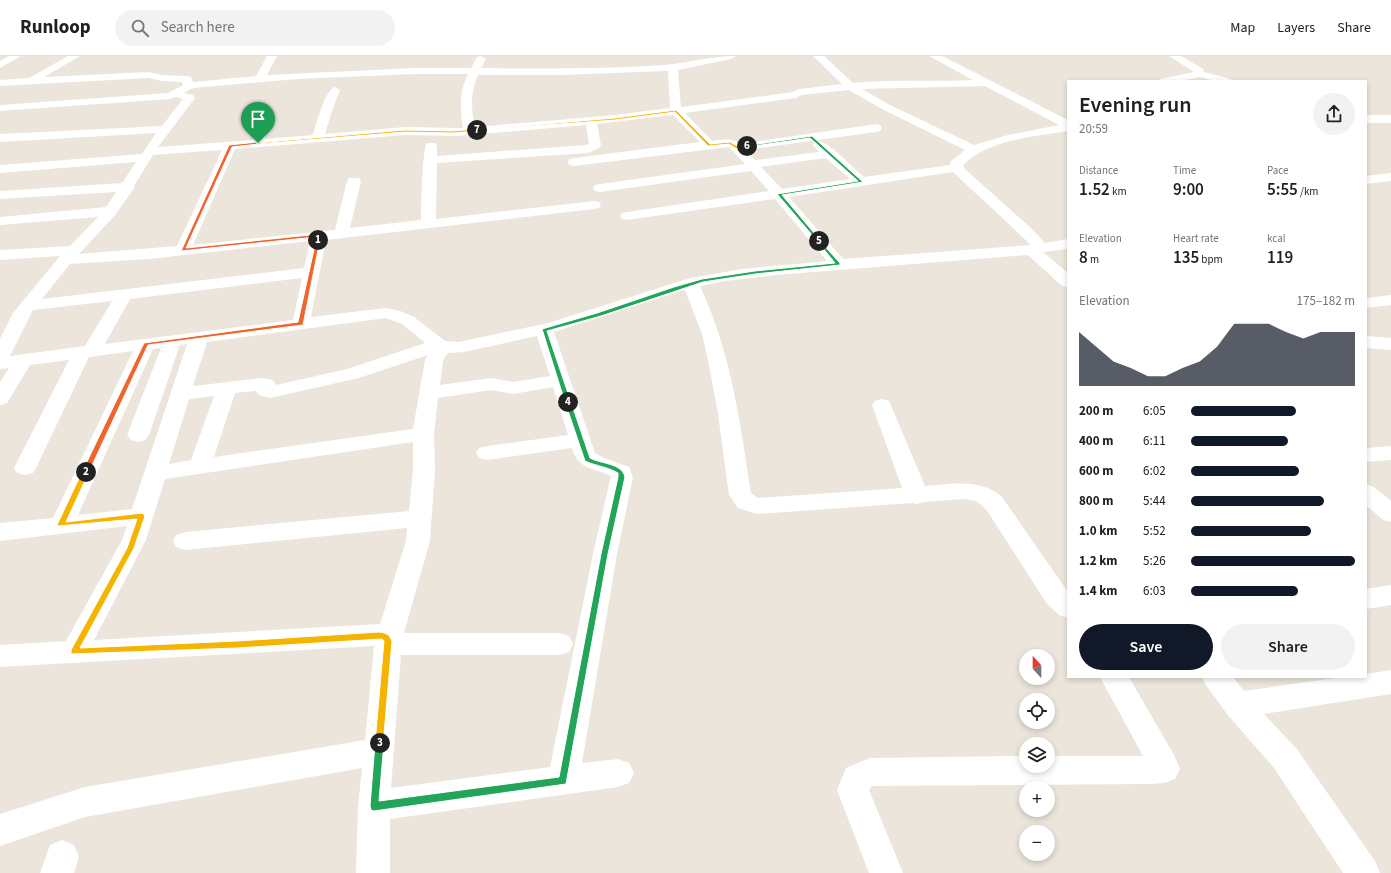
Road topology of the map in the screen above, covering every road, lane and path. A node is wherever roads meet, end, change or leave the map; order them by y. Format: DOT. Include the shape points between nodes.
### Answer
graph roads {
  1 [pos="16,56"];
  2 [pos="22,56"];
  3 [pos="74,56"];
  4 [pos="272,56"];
  5 [pos="483,56"];
  6 [pos="661,56"];
  7 [pos="731,56"];
  8 [pos="818,56"];
  9 [pos="934,56"];
  10 [pos="1174,56"];
  11 [pos="420,61"];
  12 [pos="363,62"];
  13 [pos="0,65"];
  14 [pos="675,67"];
  15 [pos="19,70"];
  16 [pos="415,71"];
  17 [pos="474,71"];
  18 [pos="358,73"];
  19 [pos="1200,74"];
  20 [pos="259,80"];
  21 [pos="1169,80"];
  22 [pos="1223,80"];
  23 [pos="3,82"];
  24 [pos="29,82"];
  25 [pos="350,82"];
  26 [pos="985,83"];
  27 [pos="850,86"];
  28 [pos="0,90"];
  29 [pos="335,90"];
  30 [pos="184,92"];
  31 [pos="108,101"];
  32 [pos="0,108"];
  33 [pos="676,111"];
  34 [pos="100,113"];
  35 [pos="264,115"];
  36 [pos="1367,119"];
  37 [pos="1391,119"];
  38 [pos="590,121"];
  39 [pos="93,124"];
  40 [pos="1067,125"];
  41 [pos="1067,126"];
  42 [pos="876,128"];
  43 [pos="166,129"];
  44 [pos="1049,130"];
  45 [pos="432,131"];
  46 [pos="470,131"];
  47 [pos="85,134"];
  48 [pos="259,137"];
  49 [pos="811,137"];
  50 [pos="0,138"];
  51 [pos="318,138"];
  52 [pos="1067,140"];
  53 [pos="595,145"];
  54 [pos="709,145"];
  55 [pos="230,146"];
  56 [pos="737,148"];
  57 [pos="150,150"];
  58 [pos="974,150"];
  59 [pos="650,152"];
  60 [pos="830,154"];
  61 [pos="602,158"];
  62 [pos="430,160"];
  63 [pos="574,162"];
  64 [pos="753,165"];
  65 [pos="957,168"];
  66 [pos="0,169"];
  67 [pos="1391,177"];
  68 [pos="668,178"];
  69 [pos="1368,178"];
  70 [pos="354,181"];
  71 [pos="861,182"];
  72 [pos="128,187"];
  73 [pos="600,188"];
  74 [pos="0,194"];
  75 [pos="779,194"];
  76 [pos="594,205"];
  77 [pos="688,207"];
  78 [pos="111,211"];
  79 [pos="627,216"];
  80 [pos="0,221"];
  81 [pos="428,223"];
  82 [pos="341,233"];
  83 [pos="319,235"];
  84 [pos="1067,244"];
  85 [pos="1035,249"];
  86 [pos="183,250"];
  87 [pos="0,255"];
  88 [pos="70,255"];
  89 [pos="838,264"];
  90 [pos="311,272"];
  91 [pos="1067,281"];
  92 [pos="690,283"];
  93 [pos="124,294"];
  94 [pos="1391,300"];
  95 [pos="1367,303"];
  96 [pos="27,306"];
  97 [pos="301,324"];
  98 [pos="544,330"];
  99 [pos="199,337"];
  100 [pos="173,340"];
  101 [pos="1367,342"];
  102 [pos="146,344"];
  103 [pos="1391,344"];
  104 [pos="440,346"];
  105 [pos="87,351"];
  106 [pos="0,358"];
  107 [pos="24,360"];
  108 [pos="0,363"];
  109 [pos="560,380"];
  110 [pos="227,388"];
  111 [pos="429,393"];
  112 [pos="180,394"];
  113 [pos="0,399"];
  114 [pos="882,405"];
  115 [pos="424,434"];
  116 [pos="138,435"];
  117 [pos="580,440"];
  118 [pos="487,453"];
  119 [pos="1391,453"];
  120 [pos="1367,455"];
  121 [pos="200,467"];
  122 [pos="25,468"];
  123 [pos="155,473"];
  124 [pos="1367,493"];
  125 [pos="917,496"];
  126 [pos="1391,514"];
  127 [pos="142,516"];
  128 [pos="421,518"];
  129 [pos="61,525"];
  130 [pos="0,532"];
  131 [pos="185,541"];
  132 [pos="1391,595"];
  133 [pos="1367,599"];
  134 [pos="1067,607"];
  135 [pos="388,641"];
  136 [pos="559,644"];
  137 [pos="74,652"];
  138 [pos="0,656"];
  139 [pos="1115,678"];
  140 [pos="1217,678"];
  141 [pos="1391,682"];
  142 [pos="1237,705"];
  143 [pos="379,751"];
  144 [pos="618,773"];
  145 [pos="563,780"];
  146 [pos="374,806"];
  147 [pos="0,830"];
  148 [pos="373,873"];
  149 [pos="886,873"];
  150 [pos="1363,873"];
  1 -- 2 [label="street"];
  1 -- 13 [label="street"];
  3 -- 24 [label="street"];
  4 -- 20 [label="street"];
  5 -- 17 [label="street"];
  6 -- 14 [label="street"];
  7 -- 14 [label="street"];
  8 -- 27 [label="street"];
  9 -- 26 [label="street"];
  10 -- 19 [label="street"];
  11 -- 16 [label="street"];
  12 -- 18 [label="street"];
  14 -- 17 [label="street" via="560,72"];
  14 -- 33 [label="street"];
  15 -- 23 [label="street"];
  16 -- 17 [label="street" via="448,67"];
  16 -- 18 [label="street"];
  17 -- 46 [label="street" via="465,102"];
  18 -- 20 [label="street"];
  19 -- 21 [label="street"];
  19 -- 22 [label="street"];
  20 -- 30 [label="street"];
  23 -- 24 [label="street"];
  23 -- 28 [label="street"];
  24 -- 30 [label="street" via="149,76 187,79"];
  25 -- 30 [label="street"];
  26 -- 27 [label="street"];
  26 -- 40 [label="street"];
  27 -- 33 [label="street"];
  27 -- 58 [label="street" via="886,107"];
  29 -- 51 [label="street"];
  30 -- 31 [label="street" via="170,96"];
  30 -- 43 [label="street"];
  31 -- 32 [label="street"];
  31 -- 34 [label="street"];
  33 -- 38 [label="street"];
  33 -- 54 [label="street"];
  35 -- 48 [label="street"];
  36 -- 37 [label="street"];
  38 -- 46 [label="street"];
  38 -- 53 [label="street"];
  39 -- 47 [label="street"];
  41 -- 44 [label="street"];
  42 -- 49 [label="street"];
  43 -- 47 [label="street"];
  43 -- 57 [label="street"];
  44 -- 52 [label="street"];
  44 -- 58 [label="street"];
  45 -- 46 [label="street"];
  45 -- 51 [label="street"];
  45 -- 62 [label="street"];
  47 -- 50 [label="street"];
  48 -- 51 [label="street"];
  48 -- 55 [label="street"];
  48 -- 57 [label="street"];
  49 -- 56 [label="street"];
  49 -- 60 [label="street"];
  53 -- 61 [label="street"];
  53 -- 62 [label="street" via="574,151"];
  54 -- 56 [label="street" via="730,143"];
  54 -- 59 [label="street"];
  55 -- 57 [label="street"];
  55 -- 86 [label="street"];
  56 -- 64 [label="street"];
  57 -- 66 [label="street"];
  57 -- 72 [label="street"];
  58 -- 65 [label="street" via="958,162"];
  59 -- 61 [label="street"];
  59 -- 68 [label="street"];
  60 -- 64 [label="street"];
  60 -- 71 [label="street"];
  61 -- 63 [label="street"];
  62 -- 81 [label="street"];
  64 -- 68 [label="street"];
  64 -- 75 [label="street"];
  65 -- 71 [label="street"];
  65 -- 85 [label="street" via="1026,230 1040,246"];
  67 -- 69 [label="street"];
  68 -- 73 [label="street"];
  68 -- 77 [label="street"];
  70 -- 82 [label="street"];
  71 -- 75 [label="street"];
  72 -- 74 [label="street"];
  72 -- 78 [label="street"];
  75 -- 77 [label="street"];
  75 -- 89 [label="street"];
  76 -- 81 [label="street"];
  77 -- 79 [label="street"];
  78 -- 80 [label="street"];
  78 -- 88 [label="street"];
  81 -- 82 [label="street"];
  82 -- 83 [label="street"];
  83 -- 86 [label="street"];
  83 -- 90 [label="street"];
  84 -- 85 [label="street"];
  85 -- 89 [label="street"];
  85 -- 91 [label="street"];
  86 -- 88 [label="street"];
  87 -- 88 [label="street"];
  88 -- 96 [label="street"];
  89 -- 92 [label="street" via="717,277"];
  90 -- 93 [label="street"];
  90 -- 97 [label="street"];
  92 -- 98 [label="street"];
  92 -- 125 [label="street" via="712,335 740,495 746,502 757,506"];
  93 -- 96 [label="street"];
  93 -- 105 [label="street"];
  94 -- 95 [label="street"];
  96 -- 106 [label="street"];
  97 -- 99 [label="street"];
  97 -- 104 [label="street" via="380,313 394,314 405,318"];
  98 -- 104 [label="street" via="464,346"];
  98 -- 109 [label="street"];
  99 -- 100 [label="street"];
  99 -- 112 [label="street"];
  100 -- 102 [label="street"];
  100 -- 116 [label="street"];
  101 -- 103 [label="street"];
  102 -- 105 [label="street"];
  102 -- 129 [label="street"];
  104 -- 110 [label="street" via="352,374 270,392 266,391 266,384"];
  104 -- 111 [label="street" via="434,360"];
  105 -- 107 [label="street"];
  105 -- 122 [label="street"];
  107 -- 108 [label="street"];
  107 -- 113 [label="street"];
  109 -- 111 [label="street" via="513,388 491,384"];
  109 -- 117 [label="street"];
  110 -- 112 [label="street"];
  110 -- 121 [label="street"];
  111 -- 115 [label="street"];
  112 -- 123 [label="street"];
  114 -- 125 [label="street"];
  115 -- 121 [label="street"];
  115 -- 128 [label="street"];
  117 -- 118 [label="street"];
  117 -- 145 [label="street" via="588,459 616,469 621,472 622,477"];
  119 -- 120 [label="street"];
  121 -- 123 [label="street"];
  123 -- 127 [label="street"];
  124 -- 126 [label="street"];
  125 -- 134 [label="street" via="965,491 976,492 989,498 1056,597"];
  127 -- 129 [label="street"];
  127 -- 137 [label="street" via="131,548"];
  128 -- 131 [label="street"];
  128 -- 135 [label="street" via="418,541"];
  129 -- 130 [label="street"];
  132 -- 133 [label="street"];
  135 -- 136 [label="street" via="389,644"];
  135 -- 137 [label="street" via="385,636 379,635"];
  135 -- 143 [label="street"];
  137 -- 138 [label="street"];
  139 -- 149 [label="street" via="1159,755 1164,769 870,772 857,778 853,790"];
  140 -- 142 [label="street"];
  141 -- 142 [label="street"];
  142 -- 150 [label="street" via="1285,758"];
  143 -- 146 [label="street"];
  143 -- 147 [label="street" via="85,802"];
  144 -- 145 [label="street"];
  145 -- 146 [label="street"];
  146 -- 148 [label="street"];
}
